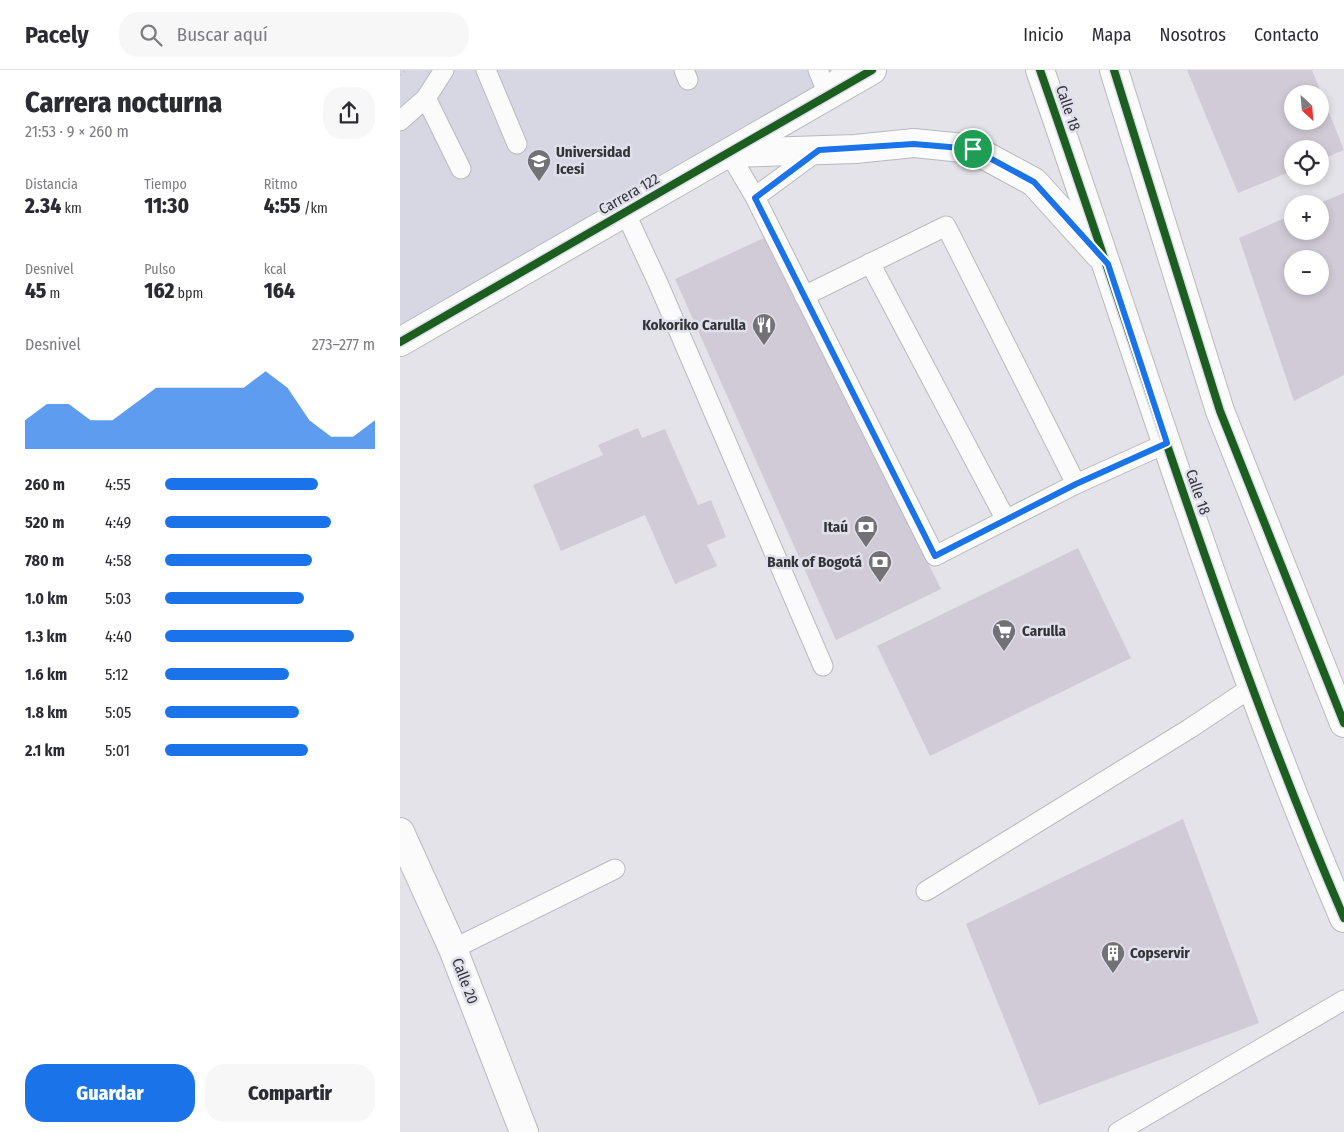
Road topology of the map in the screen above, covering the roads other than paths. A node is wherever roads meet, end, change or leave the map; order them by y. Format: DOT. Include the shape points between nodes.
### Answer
graph roads {
  1 [pos="444,70"];
  2 [pos="486,70"];
  3 [pos="852,70"];
  4 [pos="872,70"];
  5 [pos="1040,70"];
  6 [pos="1114,70"];
  7 [pos="823,82"];
  8 [pos="426,98"];
  9 [pos="400,120"];
  10 [pos="517,144"];
  11 [pos="819,150"];
  12 [pos="729,152"];
  13 [pos="461,169"];
  14 [pos="755,198"];
  15 [pos="625,212"];
  16 [pos="870,262"];
  17 [pos="1108,264"];
  18 [pos="804,296"];
  19 [pos="400,342"];
  20 [pos="1167,443"];
  21 [pos="1076,484"];
  22 [pos="1006,520"];
  23 [pos="823,666"];
  24 [pos="1252,687"];
  25 [pos="1344,723"];
  26 [pos="400,832"];
  27 [pos="614,869"];
  28 [pos="926,891"];
  29 [pos="1344,918"];
  30 [pos="453,949"];
  31 [pos="1344,1000"];
  32 [pos="524,1132"];
  33 [pos="1118,1132"];
  1 -- 8 [label="lane"];
  2 -- 10 [label="lane"];
  3 -- 7 [label="main road"];
  4 -- 7 [label="main road, Carrera 122"];
  5 -- 17 [label="main road, Calle 18"];
  6 -- 25 [label="main road" via="1220,411"];
  7 -- 12 [label="main road, Carrera 122"];
  8 -- 9 [label="lane"];
  8 -- 13 [label="lane"];
  11 -- 12 [label="main road"];
  11 -- 14 [label="lane"];
  11 -- 17 [label="main road" via="914,144 973,149 1034,182"];
  12 -- 14 [label="lane"];
  12 -- 15 [label="main road, Carrera 122"];
  14 -- 18 [label="lane"];
  15 -- 19 [label="main road, Carrera 122"];
  15 -- 23 [label="lane"];
  16 -- 18 [label="lane"];
  16 -- 21 [label="lane" via="946,226"];
  16 -- 22 [label="lane"];
  17 -- 20 [label="main road, Calle 18"];
  18 -- 22 [label="lane" via="935,556"];
  20 -- 21 [label="lane"];
  20 -- 24 [label="main road, Calle 18"];
  21 -- 22 [label="lane"];
  24 -- 28 [label="lane"];
  24 -- 29 [label="main road, Calle 18"];
  26 -- 30 [label="main road, Calle 20"];
  27 -- 30 [label="lane"];
  30 -- 32 [label="main road, Calle 20"];
  31 -- 33 [label="lane"];
}
